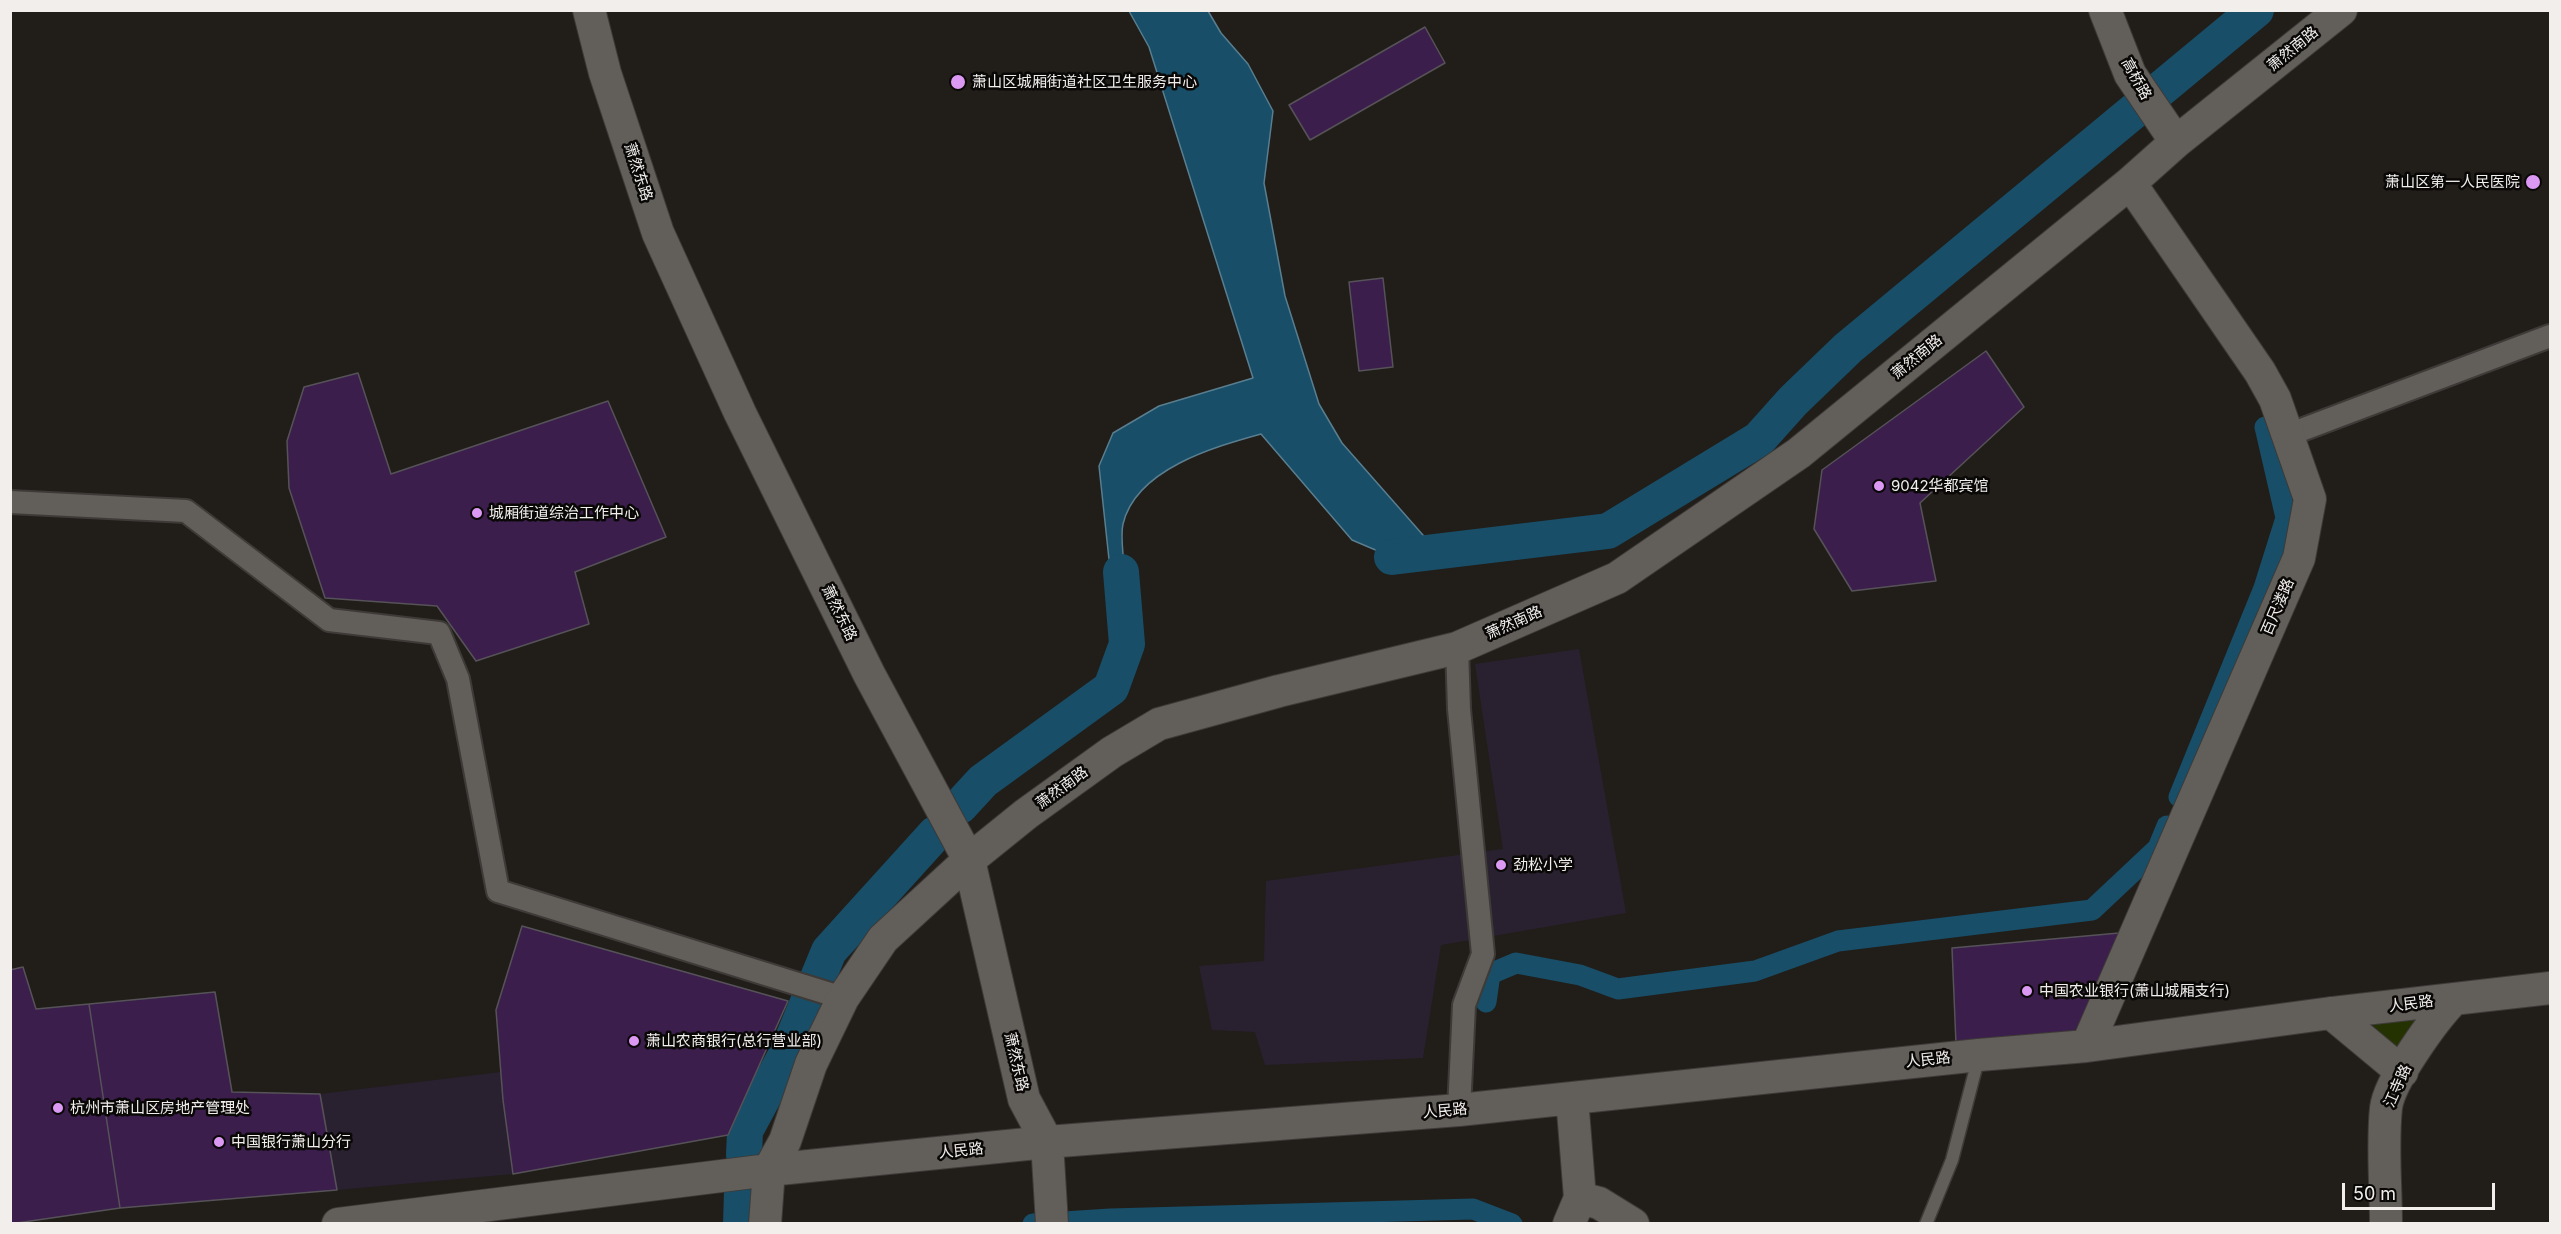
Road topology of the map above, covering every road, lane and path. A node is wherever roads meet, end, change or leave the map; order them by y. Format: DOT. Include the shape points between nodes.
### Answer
graph roads {
  1 [pos="590,10"];
  2 [pos="2105,10"];
  3 [pos="2341,10"];
  4 [pos="2176,142"];
  5 [pos="2130,183"];
  6 [pos="2550,336"];
  7 [pos="2288,435"];
  8 [pos="10,502"];
  9 [pos="1457,648"];
  10 [pos="969,860"];
  11 [pos="2550,988"];
  12 [pos="842,998"];
  13 [pos="2454,999"];
  14 [pos="2331,1013"];
  15 [pos="2087,1046"];
  16 [pos="1979,1055"];
  17 [pos="2402,1072"];
  18 [pos="1572,1098"];
  19 [pos="1459,1110"];
  20 [pos="1047,1143"];
  21 [pos="769,1170"];
  22 [pos="1574,1211"];
  23 [pos="765,1222"];
  24 [pos="338,1224"];
  25 [pos="1052,1224"];
  26 [pos="1633,1224"];
  27 [pos="1926,1224"];
  28 [pos="2386,1224"];
  1 -- 10 [label="street, 萧然东路" via="605,73 658,233 740,413 864,663"];
  2 -- 4 [label="street, 高桥路" via="2130,74"];
  3 -- 4 [label="street, 萧然南路"];
  4 -- 5 [label="street, 萧然南路"];
  5 -- 7 [label="street, 百尺溇路" via="2260,372 2276,399"];
  5 -- 9 [label="street, 萧然南路" via="1789,460 1617,578"];
  6 -- 7 [label="street"];
  7 -- 15 [label="street, 百尺溇路" via="2310,499 2299,558"];
  8 -- 12 [label="street" via="186,511 330,620 439,633 458,679 498,891"];
  9 -- 10 [label="street, 萧然南路" via="1159,724 1112,752"];
  9 -- 19 [label="street" via="1484,954 1464,1005"];
  10 -- 12 [label="street, 萧然南路" via="883,939"];
  10 -- 20 [label="street, 萧然东路" via="1024,1099"];
  11 -- 13 [label="street, 人民路"];
  12 -- 21 [label="street, 萧然南路" via="810,1064 785,1141"];
  13 -- 14 [label="street, 人民路"];
  13 -- 17 [label="street, 江寺路" via="2436,1018"];
  14 -- 15 [label="street, 人民路"];
  14 -- 17 [label="street"];
  15 -- 16 [label="street, 人民路"];
  16 -- 18 [label="street, 人民路"];
  16 -- 27 [label="lane" via="1952,1160"];
  17 -- 28 [label="street, 江寺路" via="2386,1105"];
  18 -- 19 [label="street, 人民路"];
  18 -- 22 [label="street"];
  19 -- 20 [label="street, 人民路"];
  20 -- 21 [label="street, 人民路"];
  20 -- 25 [label="street, 萧然东路"];
  21 -- 23 [label="street, 萧然南路"];
  21 -- 24 [label="street, 人民路"];
  22 -- 26 [label="street" via="1599,1203"];
}
